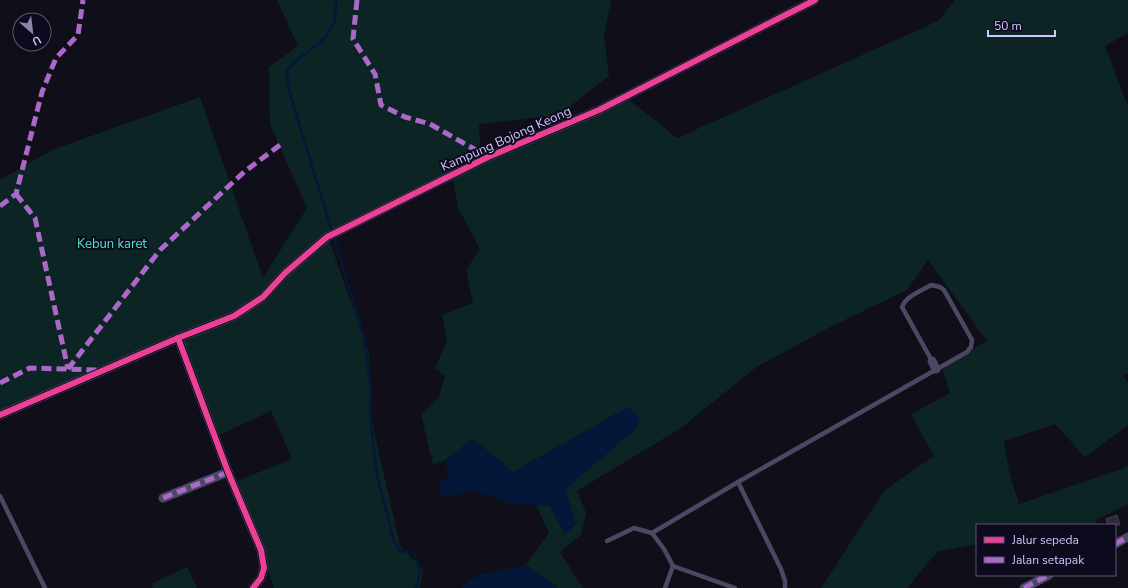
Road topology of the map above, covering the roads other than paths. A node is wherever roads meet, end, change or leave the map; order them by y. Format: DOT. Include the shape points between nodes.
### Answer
graph roads {
  1 [pos="815,0"];
  2 [pos="178,338"];
  3 [pos="934,365"];
  4 [pos="0,415"];
  5 [pos="228,472"];
  6 [pos="738,482"];
  7 [pos="0,496"];
  8 [pos="163,498"];
  9 [pos="652,533"];
  10 [pos="1128,537"];
  11 [pos="607,541"];
  12 [pos="1116,543"];
  13 [pos="673,566"];
  14 [pos="1047,576"];
  15 [pos="45,588"];
  16 [pos="253,588"];
  17 [pos="665,588"];
  18 [pos="735,588"];
  19 [pos="785,588"];
  20 [pos="1024,588"];
  1 -- 2 [label="street, Kampung Bojong Keong" via="599,110 488,157 327,237 285,273 263,297 234,316"];
  2 -- 4 [label="street, Kampung Bojong Keong"];
  2 -- 5 [label="street"];
  3 -- 3 [label="lane" via="967,352 972,340 944,290 931,285 904,302 902,307"];
  3 -- 6 [label="lane"];
  5 -- 8 [label="street"];
  5 -- 16 [label="street" via="261,550 264,568 261,578"];
  6 -- 9 [label="lane"];
  6 -- 19 [label="lane" via="781,569"];
  7 -- 15 [label="lane"];
  9 -- 11 [label="lane" via="634,528"];
  9 -- 13 [label="lane"];
  10 -- 12 [label="street"];
  13 -- 17 [label="lane"];
  13 -- 18 [label="lane"];
  14 -- 20 [label="street"];
}
